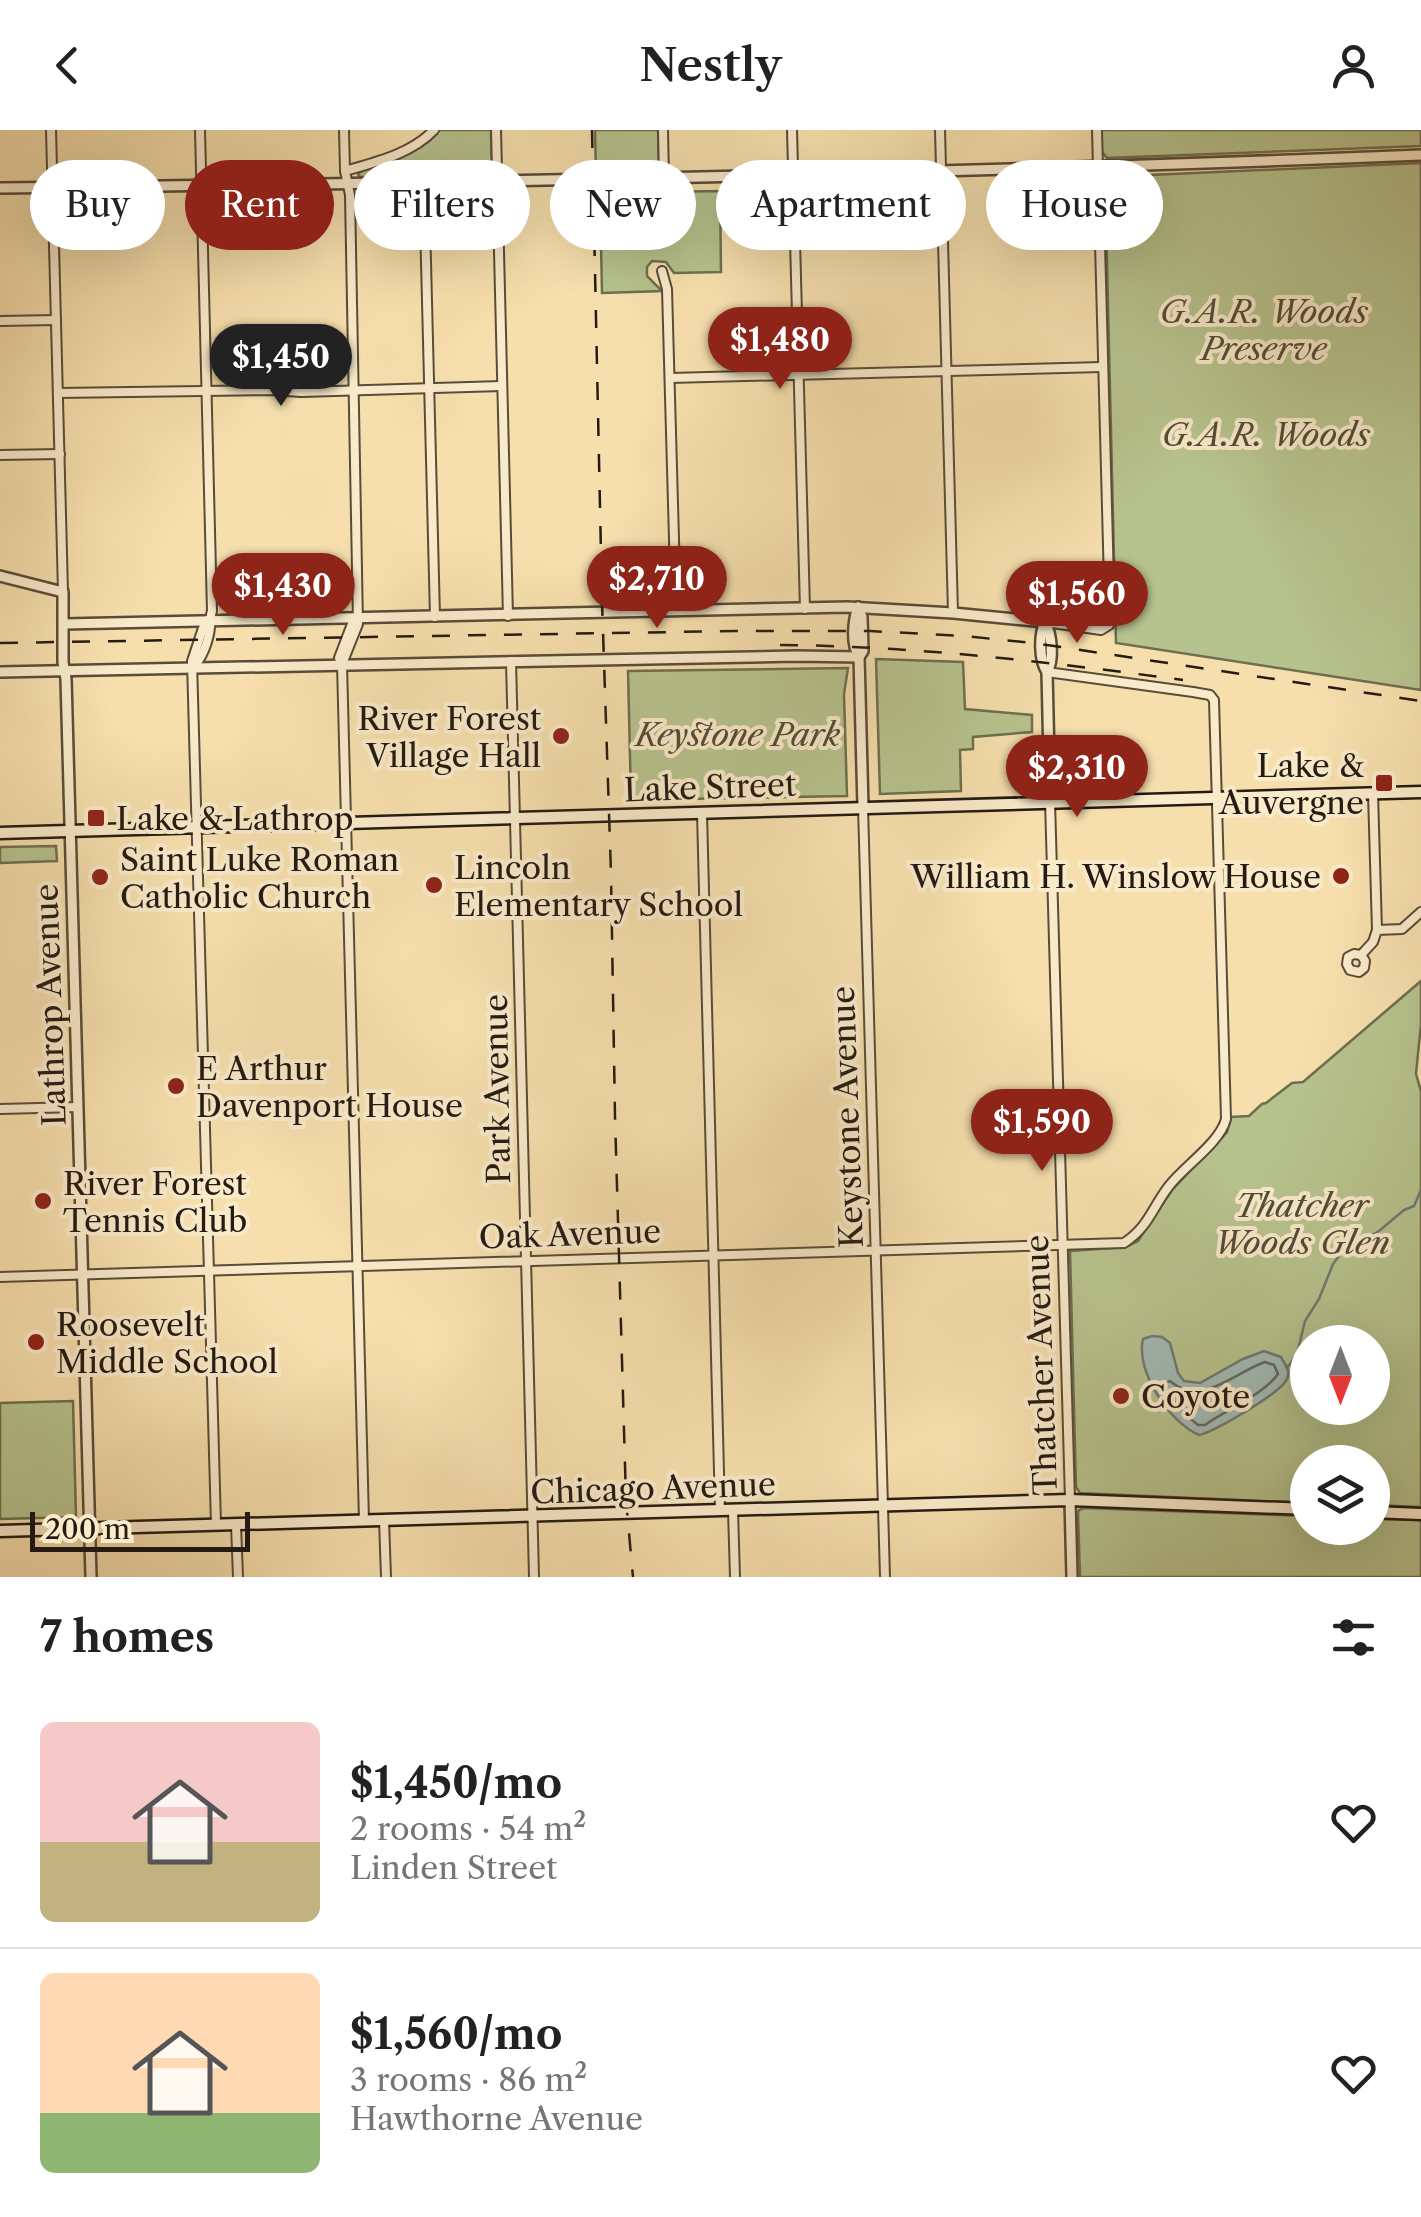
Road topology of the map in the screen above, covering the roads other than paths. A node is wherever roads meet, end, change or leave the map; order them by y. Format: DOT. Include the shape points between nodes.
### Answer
graph roads {
  1 [pos="51,130"];
  2 [pos="200,130"];
  3 [pos="344,130"];
  4 [pos="434,130"];
  5 [pos="496,130"];
  6 [pos="663,130"];
  7 [pos="792,130"];
  8 [pos="940,130"];
  9 [pos="1097,130"];
  10 [pos="1421,154"];
  11 [pos="52,160"];
  12 [pos="201,160"];
  13 [pos="497,160"];
  14 [pos="664,160"];
  15 [pos="793,160"];
  16 [pos="941,160"];
  17 [pos="1098,160"];
  18 [pos="1163,164"];
  19 [pos="345,171"];
  20 [pos="334,183"];
  21 [pos="348,183"];
  22 [pos="354,183"];
  23 [pos="0,188"];
  24 [pos="30,188"];
  25 [pos="54,250"];
  26 [pos="203,250"];
  27 [pos="425,250"];
  28 [pos="499,250"];
  29 [pos="795,250"];
  30 [pos="943,250"];
  31 [pos="1100,250"];
  32 [pos="662,271"];
  33 [pos="56,320"];
  34 [pos="0,321"];
  35 [pos="1102,367"];
  36 [pos="946,371"];
  37 [pos="798,374"];
  38 [pos="670,378"];
  39 [pos="502,386"];
  40 [pos="428,388"];
  41 [pos="354,390"];
  42 [pos="208,391"];
  43 [pos="58,393"];
  44 [pos="60,454"];
  45 [pos="0,455"];
  46 [pos="0,576"];
  47 [pos="63,592"];
  48 [pos="858,607"];
  49 [pos="805,609"];
  50 [pos="676,611"];
  51 [pos="953,613"];
  52 [pos="435,616"];
  53 [pos="508,616"];
  54 [pos="358,618"];
  55 [pos="208,620"];
  56 [pos="1045,622"];
  57 [pos="64,624"];
  58 [pos="859,656"];
  59 [pos="510,660"];
  60 [pos="342,664"];
  61 [pos="193,667"];
  62 [pos="66,671"];
  63 [pos="0,672"];
  64 [pos="1046,672"];
  65 [pos="1421,792"];
  66 [pos="1373,793"];
  67 [pos="1217,797"];
  68 [pos="1050,801"];
  69 [pos="863,807"];
  70 [pos="702,813"];
  71 [pos="515,818"];
  72 [pos="345,823"];
  73 [pos="197,828"];
  74 [pos="70,830"];
  75 [pos="0,833"];
  76 [pos="1421,912"];
  77 [pos="1377,930"];
  78 [pos="1361,955"];
  79 [pos="78,1108"];
  80 [pos="0,1109"];
  81 [pos="1062,1244"];
  82 [pos="876,1250"];
  83 [pos="713,1255"];
  84 [pos="526,1261"];
  85 [pos="357,1265"];
  86 [pos="210,1270"];
  87 [pos="82,1274"];
  88 [pos="0,1277"];
  89 [pos="1070,1500"];
  90 [pos="883,1506"];
  91 [pos="1290,1509"];
  92 [pos="720,1510"];
  93 [pos="733,1510"];
  94 [pos="1390,1513"];
  95 [pos="1421,1514"];
  96 [pos="532,1516"];
  97 [pos="384,1520"];
  98 [pos="364,1521"];
  99 [pos="216,1525"];
  100 [pos="236,1525"];
  101 [pos="89,1529"];
  102 [pos="0,1532"];
  103 [pos="90,1577"];
  104 [pos="238,1577"];
  105 [pos="386,1577"];
  106 [pos="534,1577"];
  107 [pos="735,1577"];
  108 [pos="885,1577"];
  109 [pos="1072,1577"];
  1 -- 11 [label="street, Lathrop Avenue"];
  2 -- 12 [label="street"];
  3 -- 19 [label="street"];
  4 -- 19 [label="street" via="400,152"];
  5 -- 13 [label="street"];
  6 -- 14 [label="street"];
  7 -- 15 [label="street"];
  8 -- 16 [label="street"];
  9 -- 17 [label="street"];
  10 -- 18 [label="street"];
  19 -- 21 [label="street"];
  20 -- 21 [label="street"];
  21 -- 22 [label="street"];
  21 -- 41 [label="street"];
  23 -- 24 [label="street"];
  25 -- 33 [label="street, Lathrop Avenue"];
  26 -- 42 [label="street"];
  27 -- 40 [label="street"];
  28 -- 39 [label="street"];
  29 -- 37 [label="street"];
  30 -- 36 [label="street"];
  31 -- 35 [label="street"];
  32 -- 38 [label="street"];
  33 -- 34 [label="street"];
  33 -- 43 [label="street, Lathrop Avenue"];
  35 -- 36 [label="street"];
  35 -- 56 [label="street" via="1110,621 1096,630"];
  36 -- 37 [label="street"];
  36 -- 51 [label="street"];
  37 -- 38 [label="street"];
  37 -- 49 [label="street"];
  38 -- 50 [label="street"];
  39 -- 40 [label="street"];
  39 -- 53 [label="street"];
  40 -- 41 [label="street"];
  40 -- 52 [label="street"];
  41 -- 42 [label="street"];
  41 -- 54 [label="street"];
  42 -- 43 [label="street"];
  42 -- 55 [label="street"];
  43 -- 44 [label="street, Lathrop Avenue"];
  44 -- 45 [label="street"];
  44 -- 47 [label="street, Lathrop Avenue"];
  46 -- 47 [label="street"];
  47 -- 57 [label="street, Lathrop Avenue"];
  48 -- 49 [label="street"];
  48 -- 51 [label="street"];
  48 -- 58 [label="street, Keystone Avenue"];
  49 -- 50 [label="street"];
  50 -- 53 [label="street"];
  51 -- 56 [label="street"];
  52 -- 53 [label="street"];
  52 -- 54 [label="street"];
  54 -- 55 [label="street"];
  54 -- 60 [label="street"];
  55 -- 57 [label="street"];
  55 -- 61 [label="street"];
  56 -- 64 [label="street, Thatcher Avenue"];
  57 -- 62 [label="street, Lathrop Avenue"];
  58 -- 59 [label="street"];
  58 -- 69 [label="street, Keystone Avenue"];
  59 -- 60 [label="street"];
  59 -- 71 [label="street, Park Avenue"];
  60 -- 61 [label="street"];
  60 -- 72 [label="street"];
  61 -- 62 [label="street"];
  61 -- 73 [label="street"];
  62 -- 63 [label="street"];
  62 -- 74 [label="street, Lathrop Avenue"];
  64 -- 67 [label="street" via="1213,697"];
  64 -- 68 [label="street, Thatcher Avenue"];
  65 -- 66 [label="main road, Lake Street"];
  66 -- 67 [label="main road, Lake Street"];
  66 -- 77 [label="street"];
  67 -- 68 [label="main road, Lake Street"];
  67 -- 81 [label="street, Oak Avenue" via="1226,1119 1138,1234 1124,1243"];
  68 -- 69 [label="main road, Lake Street"];
  68 -- 81 [label="street, Thatcher Avenue"];
  69 -- 70 [label="main road, Lake Street"];
  69 -- 82 [label="street, Keystone Avenue"];
  70 -- 71 [label="main road, Lake Street"];
  70 -- 83 [label="street"];
  71 -- 72 [label="main road, Lake Street"];
  71 -- 84 [label="street, Park Avenue"];
  72 -- 73 [label="main road, Lake Street"];
  72 -- 85 [label="street"];
  73 -- 74 [label="main road, Lake Street"];
  73 -- 86 [label="street"];
  74 -- 75 [label="main road, Lake Street"];
  74 -- 79 [label="street, Lathrop Avenue"];
  76 -- 77 [label="street" via="1397,930"];
  77 -- 78 [label="street"];
  79 -- 80 [label="street"];
  79 -- 87 [label="street, Lathrop Avenue"];
  81 -- 82 [label="street, Oak Avenue"];
  81 -- 89 [label="street, Thatcher Avenue"];
  82 -- 83 [label="street, Oak Avenue"];
  82 -- 90 [label="street, Keystone Avenue"];
  83 -- 84 [label="street, Oak Avenue"];
  83 -- 92 [label="street"];
  84 -- 85 [label="street, Oak Avenue"];
  84 -- 96 [label="street, Park Avenue"];
  85 -- 86 [label="street, Oak Avenue"];
  85 -- 98 [label="street"];
  86 -- 87 [label="street, Oak Avenue"];
  86 -- 99 [label="street"];
  87 -- 88 [label="street, Oak Avenue"];
  87 -- 101 [label="street, Lathrop Avenue"];
  89 -- 90 [label="main road, Chicago Avenue"];
  89 -- 91 [label="main road, Chicago Avenue"];
  89 -- 109 [label="street, Thatcher Avenue"];
  90 -- 93 [label="main road, Chicago Avenue"];
  90 -- 108 [label="street, Keystone Avenue"];
  92 -- 93 [label="main road, Chicago Avenue"];
  92 -- 96 [label="main road, Chicago Avenue"];
  93 -- 107 [label="street"];
  94 -- 95 [label="main road"];
  96 -- 97 [label="main road, Chicago Avenue"];
  96 -- 106 [label="street, Park Avenue"];
  97 -- 98 [label="main road, Chicago Avenue"];
  97 -- 105 [label="street"];
  98 -- 100 [label="main road, Chicago Avenue"];
  99 -- 100 [label="main road, Chicago Avenue"];
  99 -- 101 [label="main road, Chicago Avenue"];
  100 -- 104 [label="street"];
  101 -- 102 [label="main road, Chicago Avenue"];
  101 -- 103 [label="street, Lathrop Avenue"];
}
